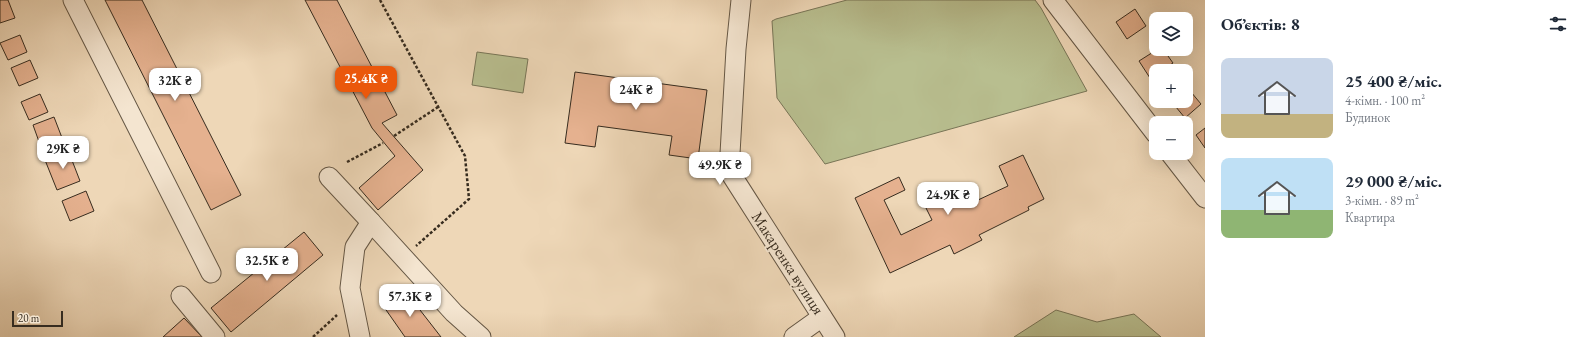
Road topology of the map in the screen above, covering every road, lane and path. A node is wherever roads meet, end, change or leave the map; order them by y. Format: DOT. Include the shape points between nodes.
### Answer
graph roads {
  1 [pos="74,0"];
  2 [pos="380,0"];
  3 [pos="741,0"];
  4 [pos="1053,0"];
  5 [pos="438,107"];
  6 [pos="1149,125"];
  7 [pos="394,136"];
  8 [pos="384,143"];
  9 [pos="1175,160"];
  10 [pos="347,162"];
  11 [pos="329,177"];
  12 [pos="1205,198"];
  13 [pos="371,222"];
  14 [pos="404,258"];
  15 [pos="211,273"];
  16 [pos="181,296"];
  17 [pos="353,302"];
  18 [pos="822,317"];
  19 [pos="215,337"];
  20 [pos="313,337"];
  21 [pos="360,337"];
  22 [pos="481,337"];
  23 [pos="794,337"];
  24 [pos="835,337"];
  1 -- 15 [label="street"];
  2 -- 5 [label="path"];
  3 -- 18 [label="street, Макаренка вулиця" via="729,171"];
  4 -- 6 [label="street"];
  5 -- 7 [label="path"];
  5 -- 14 [label="path" via="465,156 469,199"];
  8 -- 10 [label="path"];
  9 -- 12 [label="street"];
  11 -- 13 [label="street"];
  13 -- 14 [label="street"];
  13 -- 17 [label="street" via="355,247 350,288"];
  14 -- 22 [label="street" via="454,314"];
  16 -- 19 [label="street"];
  17 -- 20 [label="path"];
  17 -- 21 [label="street"];
  18 -- 23 [label="street"];
  18 -- 24 [label="street, Макаренка вулиця"];
}
